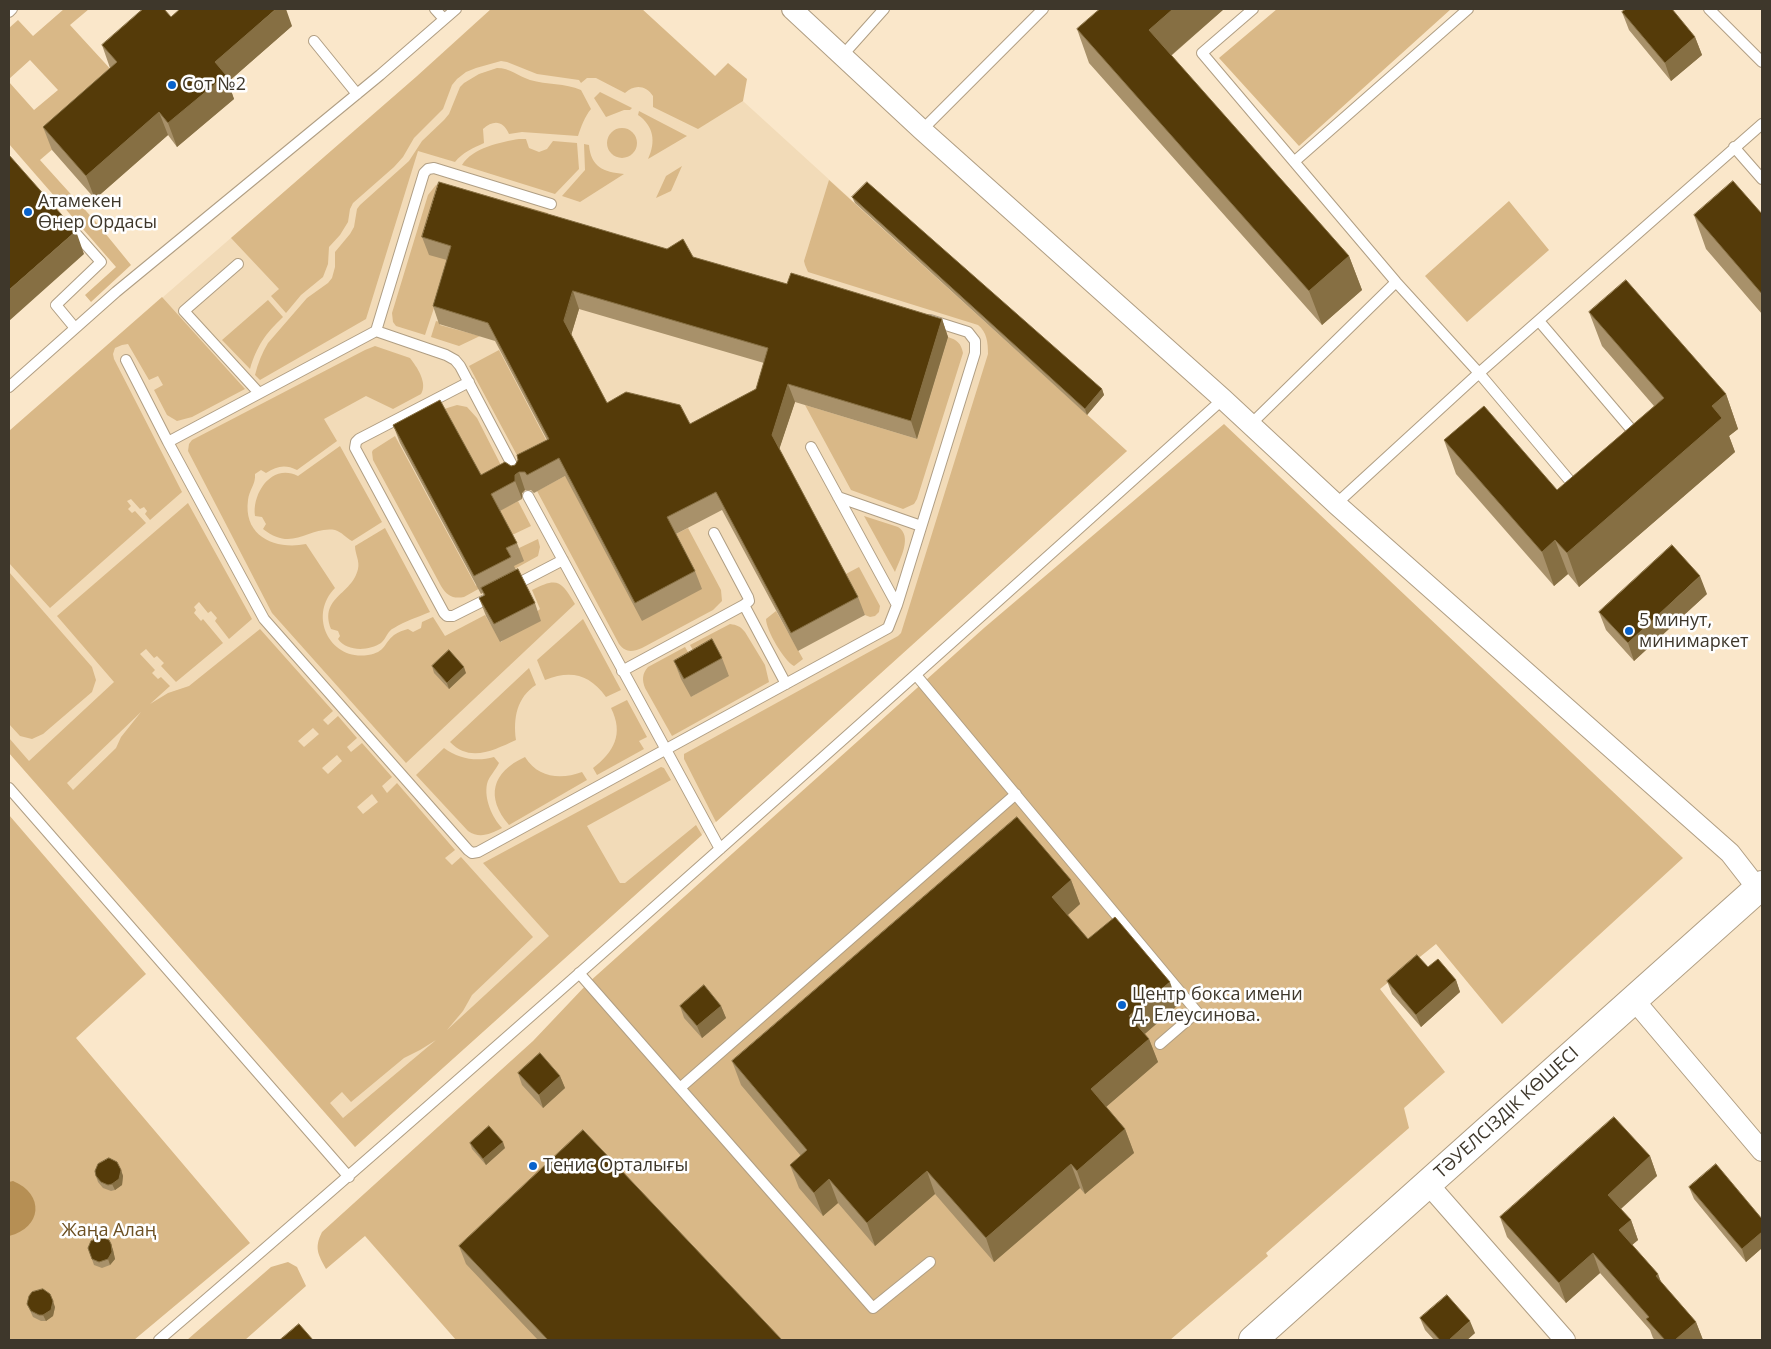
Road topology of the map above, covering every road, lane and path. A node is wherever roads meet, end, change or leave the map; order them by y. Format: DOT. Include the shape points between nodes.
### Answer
graph roads {
  1 [pos="12,9"];
  2 [pos="435,9"];
  3 [pos="456,9"];
  4 [pos="792,9"];
  5 [pos="884,9"];
  6 [pos="1044,9"];
  7 [pos="1253,9"];
  8 [pos="1468,9"];
  9 [pos="1709,9"];
  10 [pos="9,12"];
  11 [pos="444,19"];
  12 [pos="314,41"];
  13 [pos="842,56"];
  14 [pos="1762,62"];
  15 [pos="357,94"];
  16 [pos="1762,124"];
  17 [pos="922,130"];
  18 [pos="1734,147"];
  19 [pos="1295,161"];
  20 [pos="1762,180"];
  21 [pos="551,204"];
  22 [pos="64,220"];
  23 [pos="238,264"];
  24 [pos="1396,282"];
  25 [pos="921,317"];
  26 [pos="1539,321"];
  27 [pos="75,328"];
  28 [pos="376,332"];
  29 [pos="126,360"];
  30 [pos="1479,373"];
  31 [pos="469,382"];
  32 [pos="9,387"];
  33 [pos="259,393"];
  34 [pos="1223,399"];
  35 [pos="1250,424"];
  36 [pos="168,442"];
  37 [pos="1628,442"];
  38 [pos="811,447"];
  39 [pos="518,477"];
  40 [pos="1582,480"];
  41 [pos="528,496"];
  42 [pos="838,497"];
  43 [pos="1336,504"];
  44 [pos="921,526"];
  45 [pos="714,533"];
  46 [pos="563,560"];
  47 [pos="744,605"];
  48 [pos="897,605"];
  49 [pos="622,671"];
  50 [pos="916,675"];
  51 [pos="786,684"];
  52 [pos="665,750"];
  53 [pos="9,788"];
  54 [pos="1016,794"];
  55 [pos="720,849"];
  56 [pos="1761,889"];
  57 [pos="579,973"];
  58 [pos="1634,1000"];
  59 [pos="1160,1044"];
  60 [pos="680,1088"];
  61 [pos="1762,1151"];
  62 [pos="349,1177"];
  63 [pos="1428,1184"];
  64 [pos="930,1262"];
  65 [pos="159,1340"];
  66 [pos="1253,1340"];
  67 [pos="1565,1340"];
  1 -- 10 [label="lane"];
  2 -- 11 [label="lane"];
  3 -- 11 [label="lane"];
  4 -- 13 [label="street"];
  5 -- 13 [label="lane"];
  6 -- 17 [label="lane"];
  7 -- 19 [label="lane" via="1202,53"];
  8 -- 19 [label="lane"];
  9 -- 14 [label="lane"];
  11 -- 15 [label="lane"];
  12 -- 15 [label="lane"];
  13 -- 17 [label="street"];
  15 -- 27 [label="lane"];
  16 -- 18 [label="lane"];
  17 -- 34 [label="street"];
  18 -- 20 [label="lane"];
  18 -- 26 [label="lane"];
  19 -- 24 [label="lane"];
  21 -- 28 [label="lane" via="434,168 428,169 424,173"];
  22 -- 27 [label="lane" via="101,262 56,305"];
  23 -- 33 [label="lane" via="184,311"];
  24 -- 30 [label="lane"];
  24 -- 35 [label="lane"];
  25 -- 44 [label="lane" via="968,332 975,341 975,353"];
  26 -- 30 [label="lane"];
  26 -- 37 [label="lane" via="1636,435"];
  27 -- 32 [label="lane"];
  28 -- 31 [label="lane" via="446,355 455,360"];
  28 -- 33 [label="lane"];
  29 -- 36 [label="lane"];
  30 -- 40 [label="lane" via="1575,487"];
  30 -- 43 [label="lane"];
  31 -- 39 [label="lane"];
  31 -- 46 [label="lane" via="359,439 355,448 447,616 453,616"];
  33 -- 36 [label="lane"];
  34 -- 35 [label="street"];
  34 -- 50 [label="lane"];
  35 -- 43 [label="street"];
  36 -- 52 [label="lane" via="264,619 472,853"];
  38 -- 42 [label="lane"];
  41 -- 46 [label="lane"];
  42 -- 44 [label="lane"];
  42 -- 48 [label="lane"];
  43 -- 56 [label="street" via="1730,853"];
  44 -- 48 [label="lane"];
  45 -- 47 [label="lane" via="748,597 749,601"];
  46 -- 49 [label="lane"];
  47 -- 49 [label="lane"];
  47 -- 51 [label="lane"];
  48 -- 51 [label="lane" via="885,630"];
  49 -- 52 [label="lane"];
  50 -- 54 [label="lane"];
  50 -- 55 [label="lane"];
  51 -- 52 [label="lane"];
  52 -- 55 [label="lane"];
  53 -- 62 [label="lane"];
  54 -- 59 [label="lane" via="1197,1012"];
  54 -- 60 [label="lane"];
  55 -- 57 [label="lane"];
  56 -- 58 [label="main road, ТӘУЕЛСІЗДІК КӨШЕСІ"];
  57 -- 60 [label="lane"];
  57 -- 62 [label="lane"];
  58 -- 61 [label="street"];
  58 -- 63 [label="main road, ТӘУЕЛСІЗДІК КӨШЕСІ"];
  60 -- 64 [label="lane" via="873,1308"];
  62 -- 65 [label="lane"];
  63 -- 66 [label="main road, ТӘУЕЛСІЗДІК КӨШЕСІ"];
  63 -- 67 [label="street"];
}
